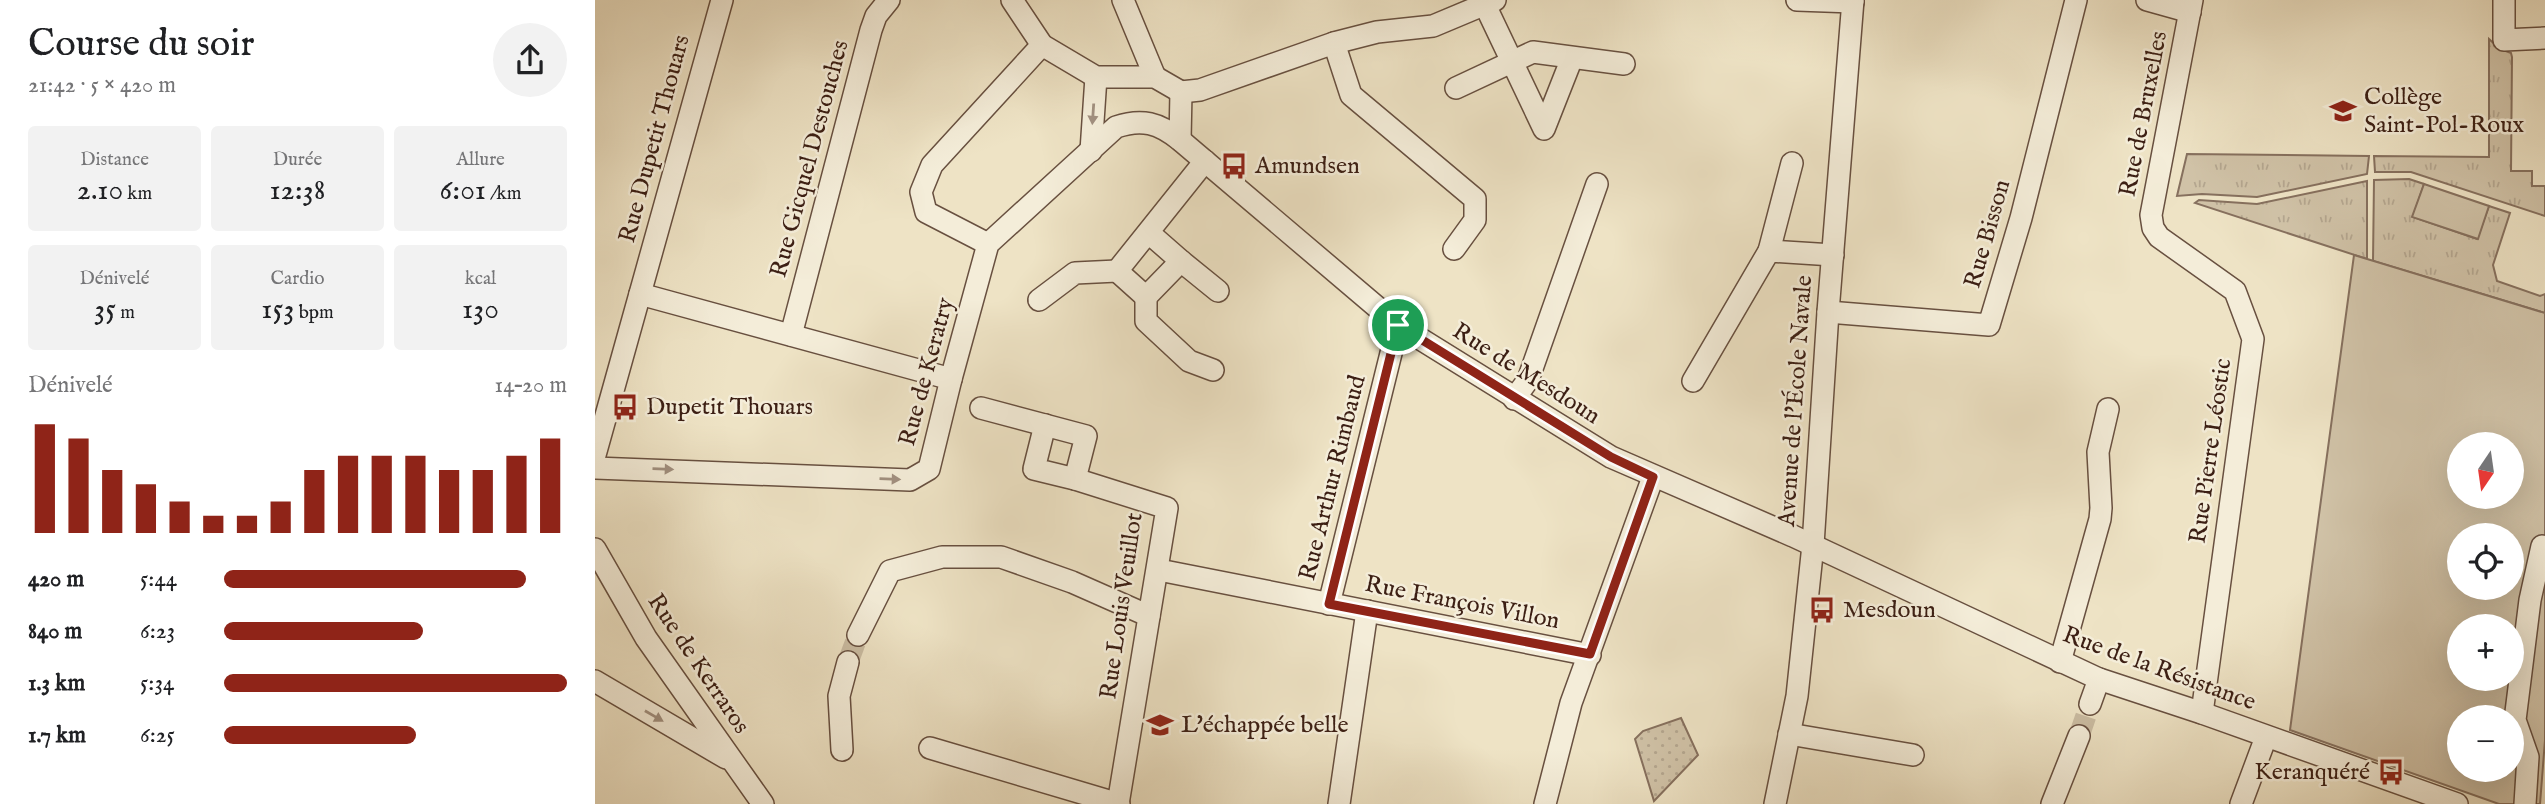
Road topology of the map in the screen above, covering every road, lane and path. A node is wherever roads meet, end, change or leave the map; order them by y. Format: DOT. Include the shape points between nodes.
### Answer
graph roads {
  1 [pos="889,0"];
  2 [pos="1012,0"];
  3 [pos="1123,0"];
  4 [pos="1797,0"];
  5 [pos="2076,0"];
  6 [pos="2147,0"];
  7 [pos="2504,0"];
  8 [pos="1853,1"];
  9 [pos="716,2"];
  10 [pos="1490,2"];
  11 [pos="2191,6"];
  12 [pos="2545,38"];
  13 [pos="1334,43"];
  14 [pos="1042,45"];
  15 [pos="1572,58"];
  16 [pos="1514,62"];
  17 [pos="1624,64"];
  18 [pos="1155,77"];
  19 [pos="1096,78"];
  20 [pos="1456,88"];
  21 [pos="1181,92"];
  22 [pos="1180,140"];
  23 [pos="1091,151"];
  24 [pos="1205,161"];
  25 [pos="1792,163"];
  26 [pos="1597,184"];
  27 [pos="1149,233"];
  28 [pos="2159,237"];
  29 [pos="988,244"];
  30 [pos="1454,249"];
  31 [pos="1769,251"];
  32 [pos="1833,255"];
  33 [pos="1181,261"];
  34 [pos="1117,271"];
  35 [pos="1219,291"];
  36 [pos="640,293"];
  37 [pos="1146,297"];
  38 [pos="1039,300"];
  39 [pos="1828,312"];
  40 [pos="1398,325"];
  41 [pos="792,335"];
  42 [pos="1213,370"];
  43 [pos="951,379"];
  44 [pos="1693,381"];
  45 [pos="1514,399"];
  46 [pos="981,408"];
  47 [pos="2108,409"];
  48 [pos="1045,425"];
  49 [pos="595,455"];
  50 [pos="595,468"];
  51 [pos="1653,477"];
  52 [pos="1075,480"];
  53 [pos="1813,545"];
  54 [pos="2542,546"];
  55 [pos="595,549"];
  56 [pos="1159,570"];
  57 [pos="1329,604"];
  58 [pos="1367,611"];
  59 [pos="1149,616"];
  60 [pos="858,635"];
  61 [pos="1590,654"];
  62 [pos="848,662"];
  63 [pos="2060,662"];
  64 [pos="2099,679"];
  65 [pos="595,681"];
  66 [pos="2090,704"];
  67 [pos="2202,713"];
  68 [pos="1789,734"];
  69 [pos="2079,736"];
  70 [pos="2266,737"];
  71 [pos="930,748"];
  72 [pos="842,750"];
  73 [pos="1913,755"];
  74 [pos="731,761"];
  75 [pos="2444,802"];
  76 [pos="763,804"];
  77 [pos="1118,804"];
  78 [pos="1339,804"];
  79 [pos="1545,804"];
  80 [pos="1775,804"];
  81 [pos="2052,804"];
  82 [pos="2241,804"];
  83 [pos="2525,804"];
  1 -- 41 [label="street, Rue Gicquel Destouches" via="871,30"];
  2 -- 14 [label="street"];
  3 -- 18 [label="street"];
  4 -- 8 [label="street"];
  5 -- 39 [label="street, Rue Bisson" via="1989,325"];
  6 -- 11 [label="street"];
  7 -- 12 [label="street" via="2504,40"];
  8 -- 32 [label="street, Avenue de l'École Navale"];
  9 -- 36 [label="street, Rue Dupetit Thouars"];
  10 -- 13 [label="street" via="1433,26 1377,32"];
  10 -- 16 [label="street"];
  11 -- 28 [label="street, Rue de Bruxelles" via="2151,215"];
  13 -- 21 [label="street" via="1200,90"];
  13 -- 30 [label="street" via="1351,95 1475,200 1475,220"];
  14 -- 19 [label="street"];
  14 -- 29 [label="street" via="932,165 921,192 926,212"];
  15 -- 16 [label="street" via="1533,52"];
  15 -- 16 [label="street" via="1544,129"];
  15 -- 17 [label="street"];
  16 -- 20 [label="street"];
  18 -- 19 [label="street"];
  18 -- 21 [label="street"];
  19 -- 23 [label="street, one-way"];
  21 -- 22 [label="street"];
  22 -- 23 [label="street, Rue de Mesdoun" via="1149,122 1136,122 1116,127"];
  22 -- 24 [label="street, Rue de Mesdoun"];
  23 -- 29 [label="street"];
  24 -- 27 [label="street"];
  24 -- 40 [label="street, Rue de Mesdoun"];
  25 -- 31 [label="street"];
  26 -- 45 [label="street" via="1528,380"];
  27 -- 33 [label="street"];
  27 -- 34 [label="street"];
  28 -- 67 [label="street, Rue Pierre Léostic" via="2235,291 2253,340"];
  29 -- 43 [label="street, Rue de Keratry"];
  31 -- 32 [label="street"];
  31 -- 44 [label="street"];
  32 -- 39 [label="street, Avenue de l'École Navale"];
  33 -- 35 [label="street"];
  33 -- 37 [label="street"];
  34 -- 37 [label="street"];
  34 -- 38 [label="street" via="1075,273"];
  36 -- 41 [label="street"];
  36 -- 49 [label="street, Rue Dupetit Thouars"];
  37 -- 42 [label="street" via="1146,321 1189,361"];
  39 -- 53 [label="street, Avenue de l'École Navale"];
  40 -- 45 [label="street, Rue de Mesdoun"];
  40 -- 57 [label="street, Rue Arthur Rimbaud"];
  41 -- 43 [label="street"];
  50 -- 43 [label="street, Rue de Keratry, one-way" via="910,480 929,469"];
  45 -- 51 [label="street, Rue de Mesdoun"];
  46 -- 48 [label="street"];
  47 -- 63 [label="street" via="2098,452 2100,519"];
  48 -- 52 [label="street, Rue Louis Veuillot" via="1034,468"];
  48 -- 52 [label="street" via="1086,436"];
  51 -- 53 [label="street, Rue de Mesdoun"];
  51 -- 61 [label="street"];
  52 -- 56 [label="street, Rue Louis Veuillot" via="1167,508"];
  53 -- 63 [label="street, Rue de la Résistance"];
  53 -- 68 [label="street, Avenue de l'École Navale"];
  54 -- 83 [label="street" via="2530,600 2515,720 2528,757"];
  55 -- 74 [label="street, Rue de Kerraros" via="646,638"];
  56 -- 57 [label="street, Rue François Villon"];
  56 -- 59 [label="street, Rue Louis Veuillot"];
  57 -- 58 [label="street, Rue François Villon"];
  58 -- 61 [label="street, Rue François Villon"];
  58 -- 78 [label="street"];
  59 -- 60 [label="street" via="1001,557 942,557 890,571"];
  59 -- 77 [label="street, Rue Louis Veuillot"];
  61 -- 79 [label="street" via="1571,703"];
  62 -- 72 [label="street" via="839,696"];
  63 -- 64 [label="street, Rue de la Résistance"];
  64 -- 66 [label="street"];
  64 -- 67 [label="street, Rue de la Résistance"];
  65 -- 74 [label="street, one-way"];
  67 -- 70 [label="street, Rue de la Résistance"];
  68 -- 73 [label="street"];
  68 -- 80 [label="street, Avenue de l'École Navale"];
  69 -- 81 [label="street"];
  70 -- 75 [label="street, Rue de la Résistance"];
  70 -- 82 [label="street"];
  71 -- 77 [label="street"];
  74 -- 76 [label="street, Rue de Kerraros"];
}
